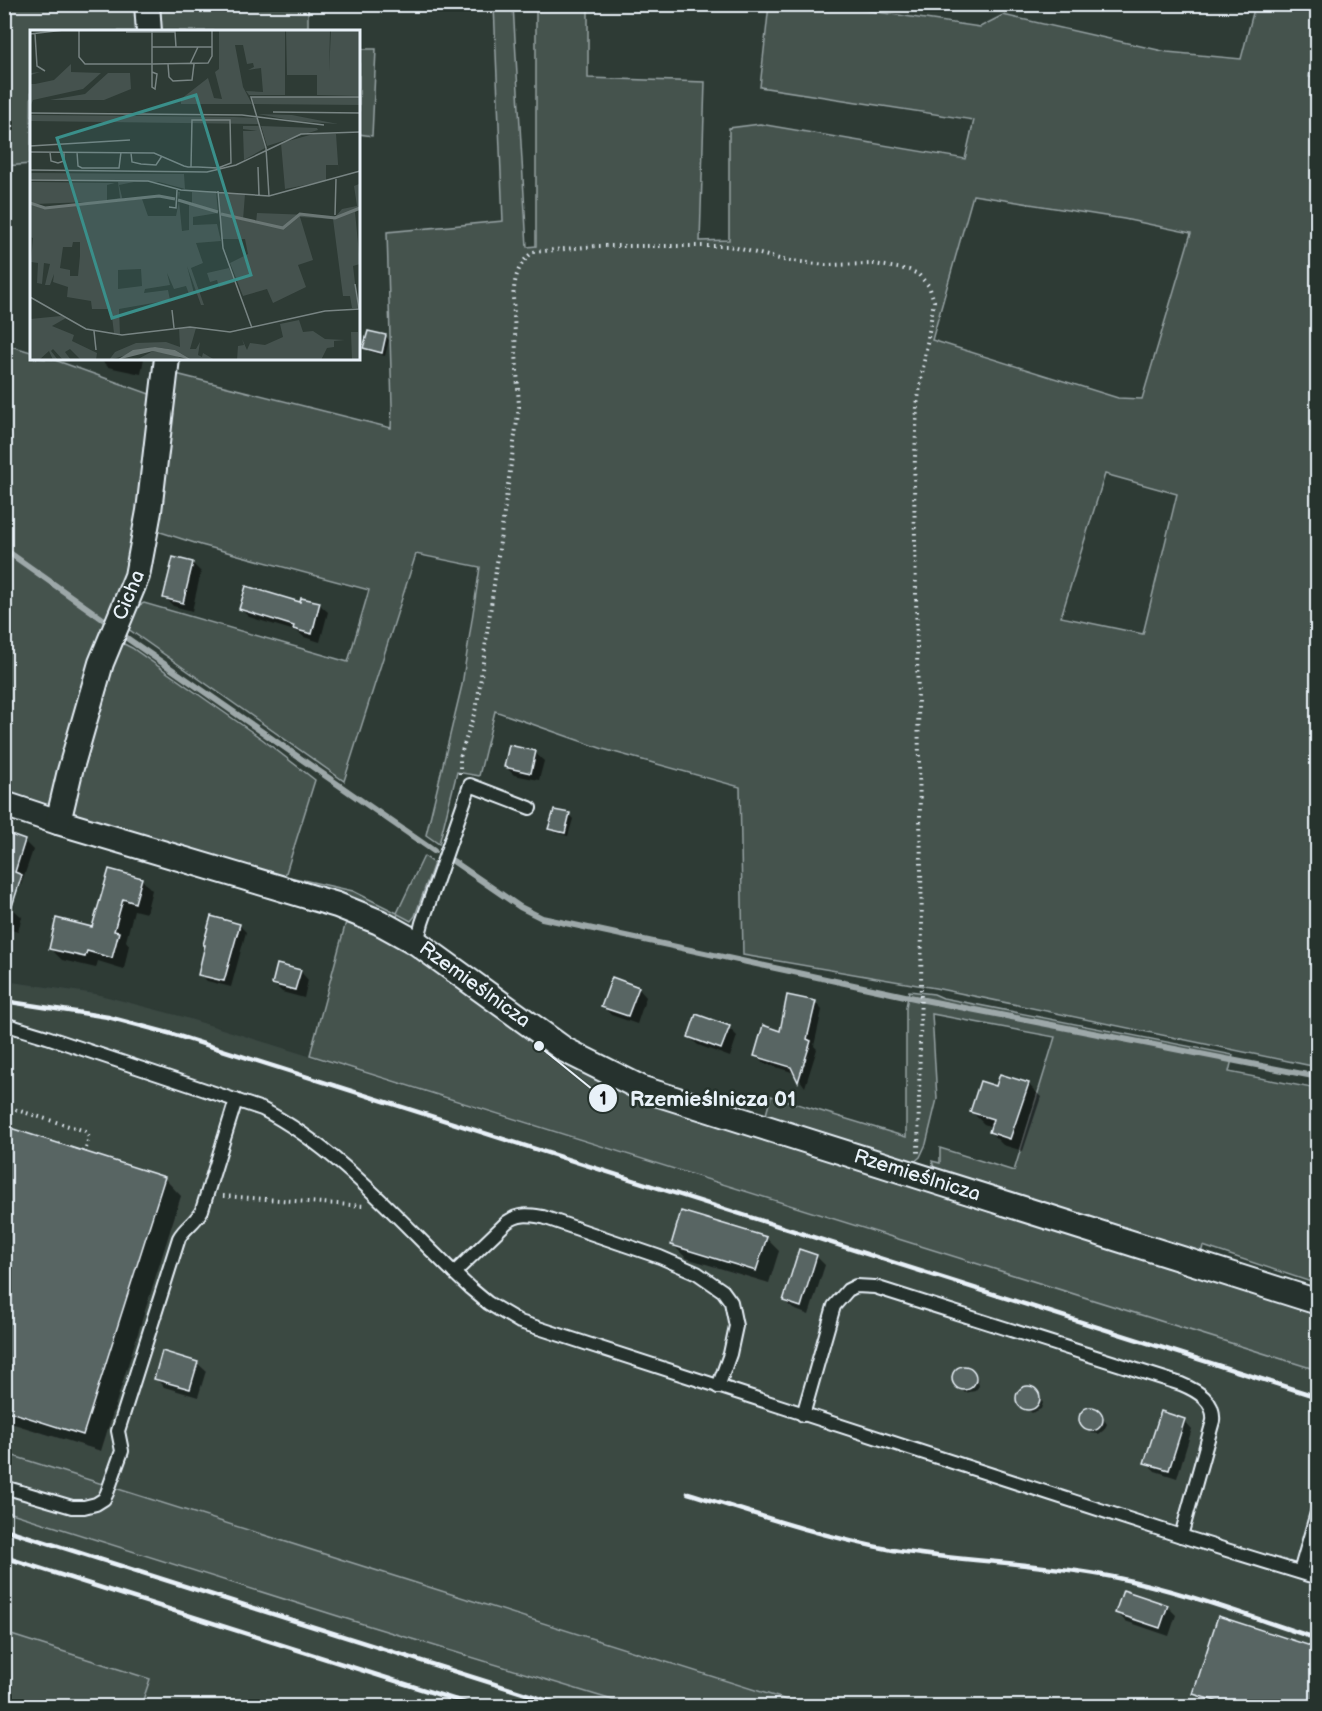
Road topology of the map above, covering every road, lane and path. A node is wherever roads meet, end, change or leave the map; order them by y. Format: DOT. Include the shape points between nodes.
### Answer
graph roads {
  1 [pos="147,4"];
  2 [pos="149,30"];
  3 [pos="167,360"];
  4 [pos="466,795"];
  5 [pos="4,804"];
  6 [pos="530,808"];
  7 [pos="58,822"];
  8 [pos="417,943"];
  9 [pos="4,1024"];
  10 [pos="236,1100"];
  11 [pos="4,1106"];
  12 [pos="85,1152"];
  13 [pos="918,1176"];
  14 [pos="207,1194"];
  15 [pos="387,1208"];
  16 [pos="454,1274"];
  17 [pos="1317,1302"];
  18 [pos="718,1387"];
  19 [pos="803,1415"];
  20 [pos="4,1487"];
  21 [pos="1317,1509"];
  22 [pos="1181,1536"];
  23 [pos="1300,1572"];
  24 [pos="1317,1578"];
  1 -- 2 [label="street"];
  3 -- 7 [label="street, Cicha" via="150,511 137,576 101,663"];
  4 -- 6 [label="lane" via="470,785"];
  4 -- 8 [label="lane"];
  4 -- 13 [label="path" via="459,768 477,705 519,407 513,297 518,268 524,259 533,252 597,246 729,246 783,260 826,265 873,264 918,274 929,286 934,301 917,405 914,484 922,926"];
  5 -- 7 [label="street, Rzemieślnicza"];
  7 -- 8 [label="street, Rzemieślnicza" via="336,905 380,922"];
  8 -- 13 [label="street, Rzemieślnicza" via="565,1050 643,1089"];
  9 -- 10 [label="lane"];
  10 -- 14 [label="lane"];
  10 -- 15 [label="lane" via="262,1109 297,1129"];
  11 -- 12 [label="path" via="85,1131 89,1137"];
  13 -- 17 [label="street, Rzemieślnicza"];
  14 -- 15 [label="path"];
  14 -- 20 [label="lane" via="198,1218 179,1238 117,1431 122,1451 104,1499 72,1507"];
  15 -- 16 [label="lane"];
  16 -- 18 [label="lane" via="488,1303 520,1322"];
  16 -- 18 [label="lane" via="507,1222 527,1214 660,1257 712,1282 723,1291 735,1313 734,1340"];
  18 -- 19 [label="lane"];
  19 -- 22 [label="lane"];
  19 -- 22 [label="lane" via="834,1306 848,1290 865,1285 1181,1384 1203,1396 1214,1412"];
  21 -- 23 [label="lane"];
  22 -- 23 [label="lane"];
  23 -- 24 [label="lane"];
}
